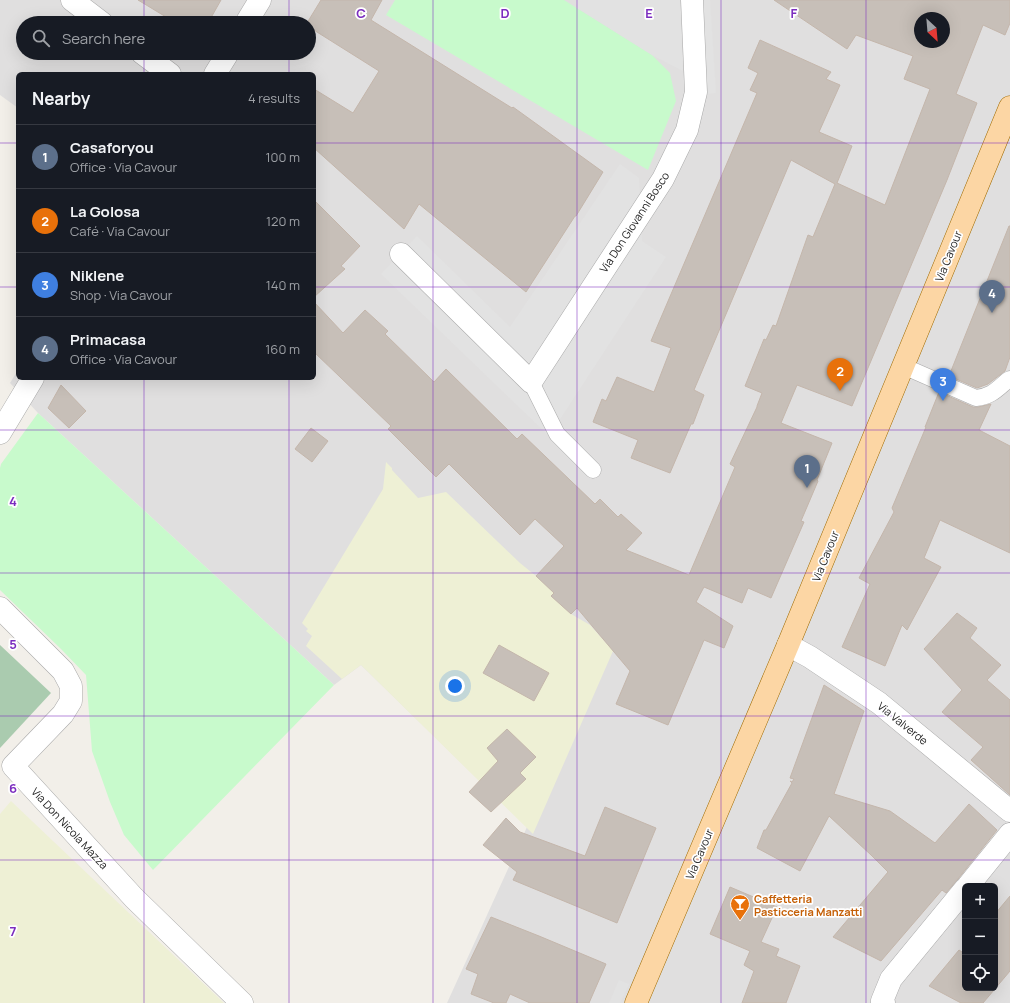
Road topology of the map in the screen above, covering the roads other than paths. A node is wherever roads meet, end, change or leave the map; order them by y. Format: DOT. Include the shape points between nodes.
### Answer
graph roads {
  1 [pos="72,0"];
  2 [pos="260,0"];
  3 [pos="692,0"];
  4 [pos="93,16"];
  5 [pos="250,16"];
  6 [pos="151,60"];
  7 [pos="224,60"];
  8 [pos="167,72"];
  9 [pos="216,72"];
  10 [pos="1010,107"];
  11 [pos="401,254"];
  12 [pos="903,366"];
  13 [pos="1010,379"];
  14 [pos="32,380"];
  15 [pos="531,382"];
  16 [pos="0,433"];
  17 [pos="593,470"];
  18 [pos="0,608"];
  19 [pos="788,645"];
  20 [pos="1010,811"];
  21 [pos="1010,834"];
  22 [pos="970,883"];
  23 [pos="962,893"];
  24 [pos="883,1002"];
  25 [pos="242,1003"];
  26 [pos="636,1003"];
  1 -- 4 [label="street"];
  2 -- 5 [label="street"];
  3 -- 15 [label="street, Via Don Giovanni Bosco" via="696,92 687,130 663,179"];
  6 -- 8 [label="street"];
  7 -- 9 [label="street"];
  10 -- 12 [label="main road, Via Cavour"];
  11 -- 15 [label="street"];
  12 -- 13 [label="lane" via="976,398 992,394"];
  12 -- 19 [label="main road, Via Cavour"];
  14 -- 16 [label="street"];
  15 -- 17 [label="lane" via="557,434"];
  18 -- 25 [label="street, Via Don Nicola Mazza" via="63,671 71,686 71,700 63,714 12,766 134,898"];
  19 -- 20 [label="street, Via Valverde" via="879,703"];
  19 -- 26 [label="main road, Via Cavour"];
  21 -- 22 [label="street"];
  23 -- 24 [label="street" via="891,980"];
}
